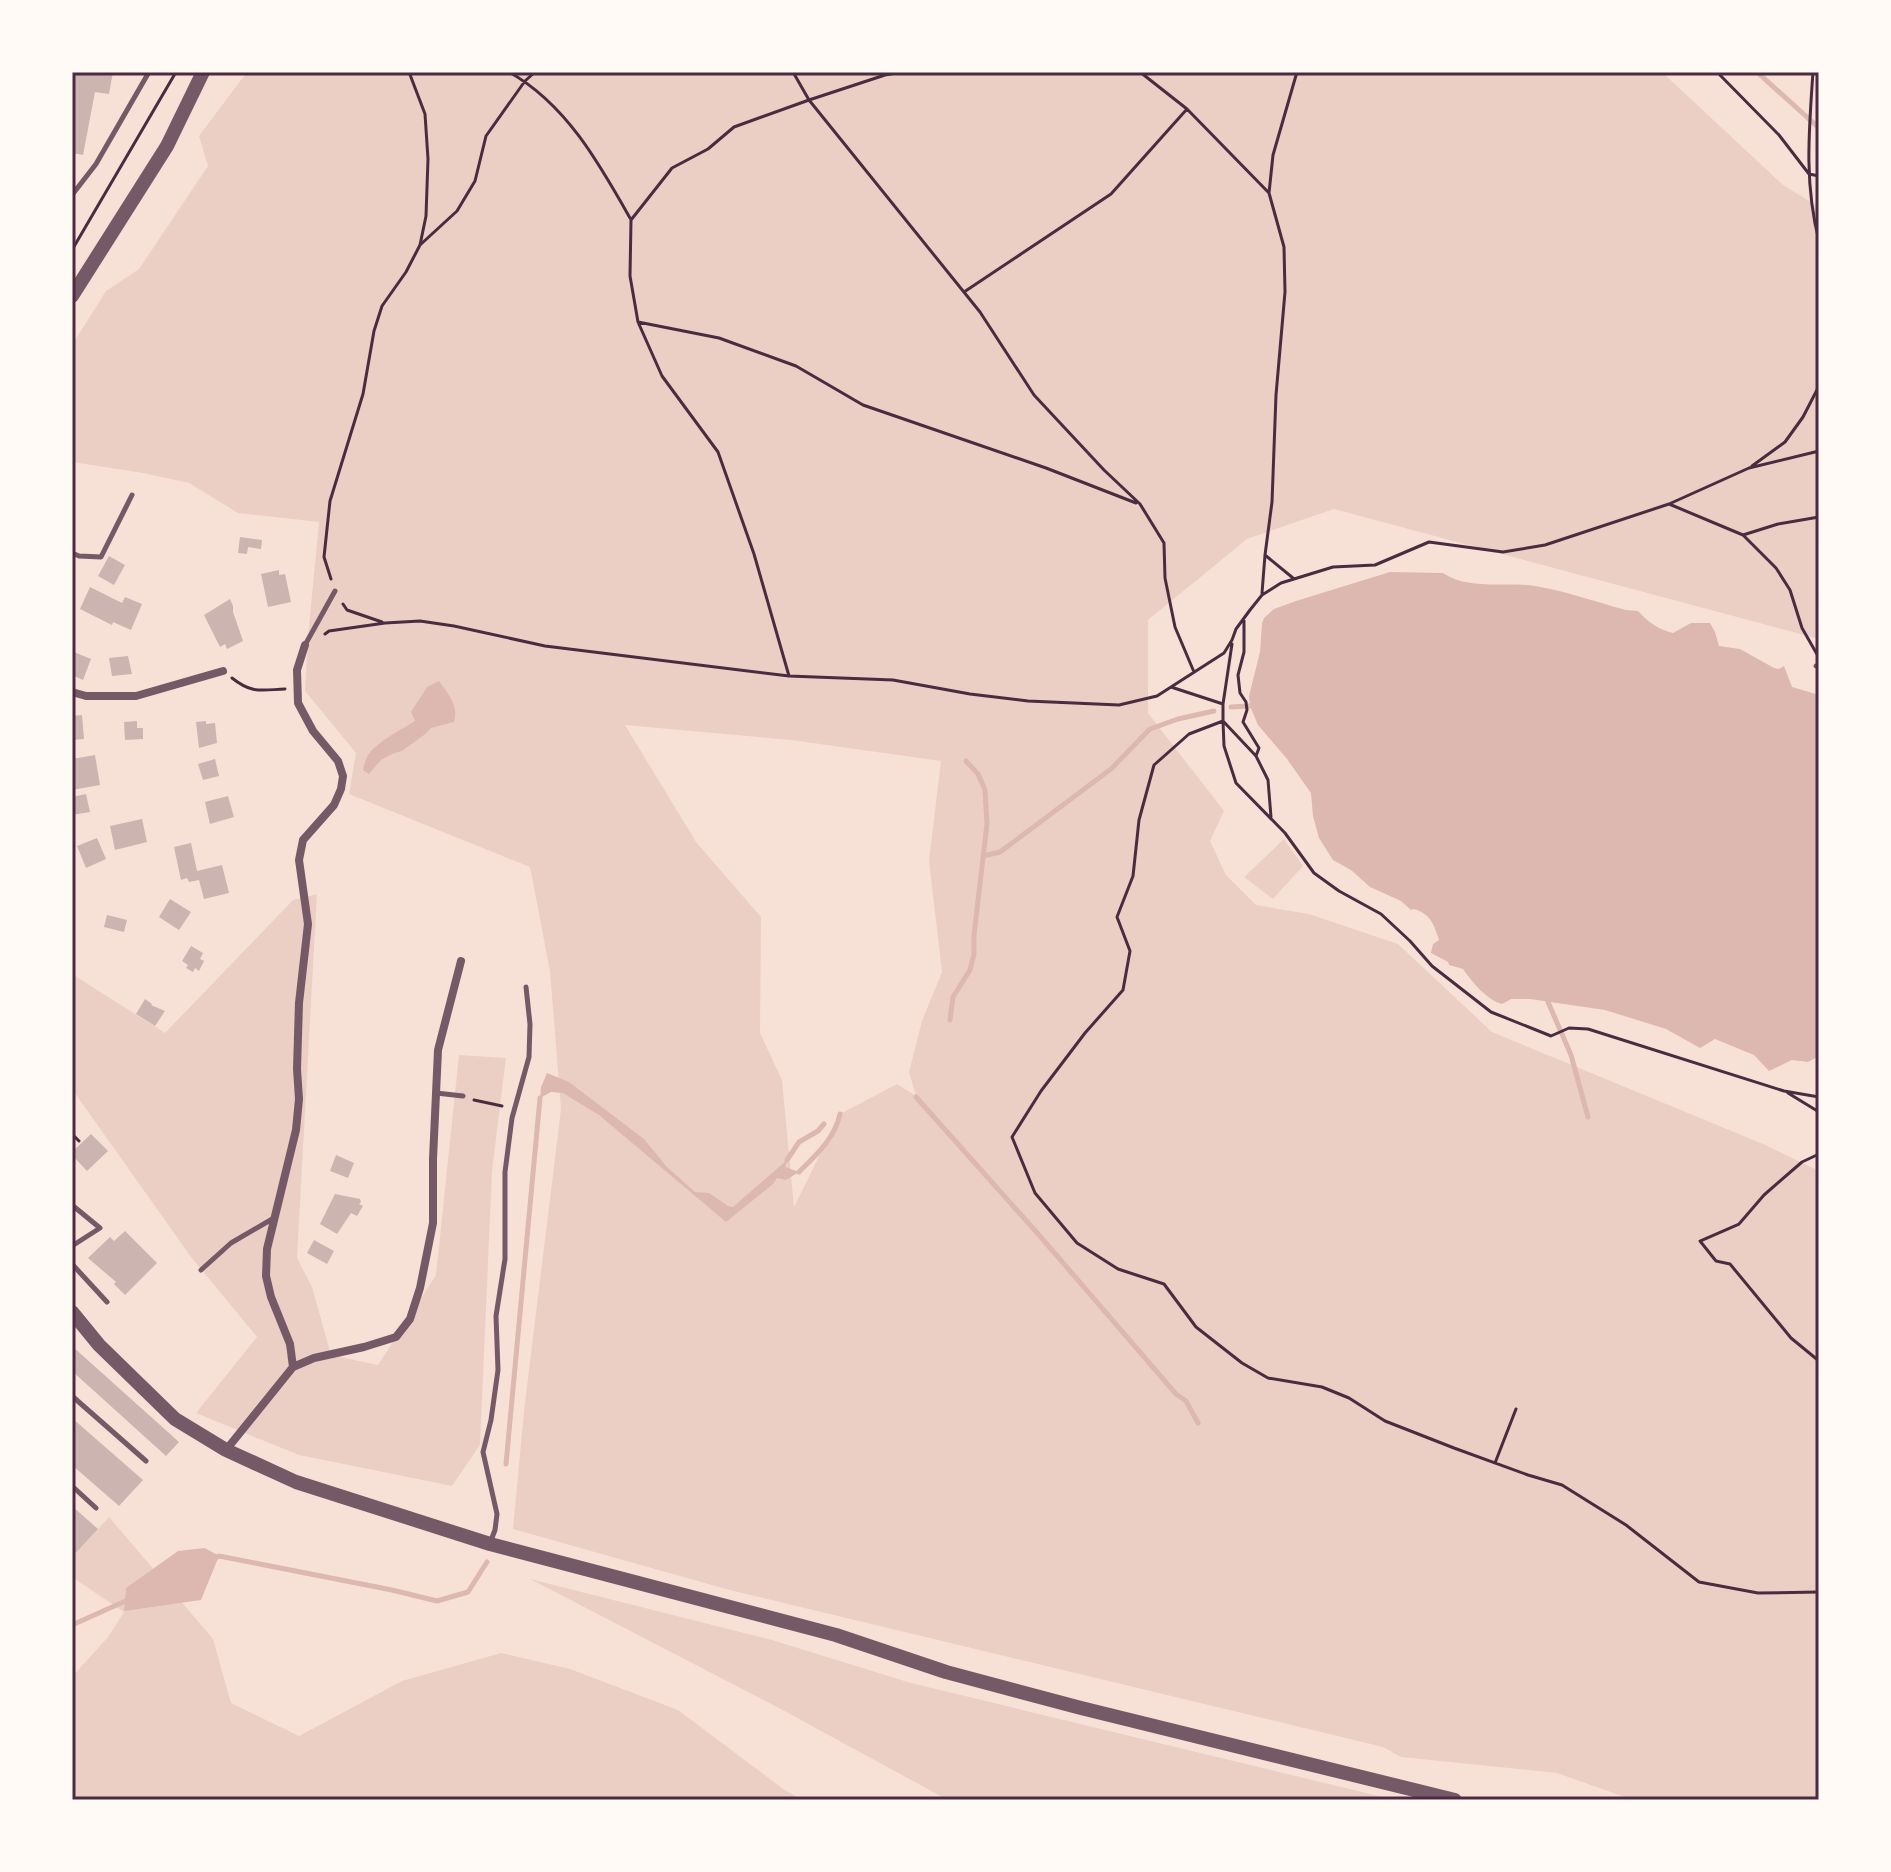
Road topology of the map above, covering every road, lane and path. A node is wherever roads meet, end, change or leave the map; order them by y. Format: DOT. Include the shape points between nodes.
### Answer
graph roads {
  1 [pos="149,72"];
  2 [pos="176,72"];
  3 [pos="203,72"];
  4 [pos="409,72"];
  5 [pos="509,72"];
  6 [pos="535,72"];
  7 [pos="793,72"];
  8 [pos="902,72"];
  9 [pos="1140,72"];
  10 [pos="1297,72"];
  11 [pos="1717,72"];
  12 [pos="1813,72"];
  13 [pos="525,81"];
  14 [pos="809,100"];
  15 [pos="1187,109"];
  16 [pos="1809,174"];
  17 [pos="1819,176"];
  18 [pos="1269,193"];
  19 [pos="72,195"];
  20 [pos="631,220"];
  21 [pos="1819,241"];
  22 [pos="420,245"];
  23 [pos="72,250"];
  24 [pos="964,292"];
  25 [pos="72,296"];
  26 [pos="638,322"];
  27 [pos="1819,386"];
  28 [pos="1819,451"];
  29 [pos="1749,468"];
  30 [pos="132,495"];
  31 [pos="1140,504"];
  32 [pos="1669,504"];
  33 [pos="1819,517"];
  34 [pos="1743,535"];
  35 [pos="72,553"];
  36 [pos="1265,555"];
  37 [pos="1295,579"];
  38 [pos="335,591"];
  39 [pos="1262,595"];
  40 [pos="1244,619"];
  41 [pos="385,623"];
  42 [pos="1232,640"];
  43 [pos="305,645"];
  44 [pos="1818,666"];
  45 [pos="223,671"];
  46 [pos="1194,673"];
  47 [pos="789,676"];
  48 [pos="1171,687"];
  49 [pos="296,688"];
  50 [pos="72,692"];
  51 [pos="1223,704"];
  52 [pos="1223,721"];
  53 [pos="1256,756"];
  54 [pos="1271,817"];
  55 [pos="461,961"];
  56 [pos="526,987"];
  57 [pos="1784,1091"];
  58 [pos="435,1093"];
  59 [pos="463,1096"];
  60 [pos="1819,1097"];
  61 [pos="515,1108"];
  62 [pos="1819,1112"];
  63 [pos="72,1137"];
  64 [pos="79,1141"];
  65 [pos="1819,1154"];
  66 [pos="72,1205"];
  67 [pos="275,1218"];
  68 [pos="72,1246"];
  69 [pos="72,1264"];
  70 [pos="201,1270"];
  71 [pos="107,1302"];
  72 [pos="72,1312"];
  73 [pos="1819,1361"];
  74 [pos="293,1367"];
  75 [pos="72,1396"];
  76 [pos="1516,1409"];
  77 [pos="226,1450"];
  78 [pos="146,1461"];
  79 [pos="1495,1463"];
  80 [pos="72,1486"];
  81 [pos="96,1508"];
  82 [pos="490,1544"];
  83 [pos="1819,1592"];
  84 [pos="1455,1800"];
  1 -- 19 [label="lane"];
  2 -- 23 [label="path"];
  3 -- 25 [label="street" via="167,146"];
  4 -- 22 [label="path" via="425,114 428,159"];
  5 -- 13 [label="path"];
  6 -- 13 [label="path"];
  7 -- 14 [label="path"];
  8 -- 14 [label="path"];
  9 -- 15 [label="path"];
  10 -- 18 [label="path" via="1273,155"];
  11 -- 16 [label="path"];
  12 -- 16 [label="path"];
  13 -- 20 [label="path" via="571,125"];
  13 -- 22 [label="path" via="486,136 475,181 457,211"];
  14 -- 20 [label="path" via="734,127 708,149 672,168"];
  14 -- 24 [label="path"];
  15 -- 18 [label="path"];
  15 -- 24 [label="path" via="1111,194"];
  16 -- 17 [label="path"];
  16 -- 21 [label="path"];
  18 -- 36 [label="path" via="1284,247 1285,292"];
  20 -- 26 [label="path" via="630,276"];
  22 -- 38 [label="path" via="382,306 363,394 330,501 324,557"];
  24 -- 31 [label="path" via="1034,395"];
  26 -- 31 [label="path" via="719,338 796,366 863,405"];
  26 -- 47 [label="path" via="662,376 718,452"];
  27 -- 29 [label="path" via="1785,442"];
  28 -- 29 [label="path"];
  29 -- 32 [label="path"];
  30 -- 35 [label="lane" via="101,557"];
  31 -- 46 [label="path" via="1164,543 1175,627"];
  32 -- 34 [label="path"];
  32 -- 37 [label="path" via="1545,545 1503,552 1429,542 1375,565 1333,567"];
  33 -- 34 [label="path"];
  34 -- 44 [label="path" via="1790,590"];
  36 -- 37 [label="path"];
  36 -- 39 [label="path"];
  37 -- 39 [label="path"];
  38 -- 41 [label="path" via="347,610"];
  38 -- 43 [label="lane"];
  39 -- 40 [label="path"];
  40 -- 42 [label="path"];
  40 -- 53 [label="path" via="1238,683 1246,702 1243,722 1259,748"];
  41 -- 43 [label="path" via="329,631"];
  41 -- 47 [label="path" via="420,621 545,646"];
  42 -- 46 [label="path" via="1224,653"];
  42 -- 51 [label="path"];
  43 -- 49 [label="street"];
  45 -- 49 [label="path" via="252,690"];
  45 -- 50 [label="street" via="136,696"];
  46 -- 48 [label="path"];
  47 -- 48 [label="path" via="893,680 1014,699 1119,705"];
  48 -- 51 [label="path"];
  49 -- 67 [label="street" via="305,717 343,776 334,805 303,840 299,860 308,924 299,1003 299,1099"];
  51 -- 52 [label="path"];
  52 -- 53 [label="path"];
  52 -- 54 [label="path" via="1224,746 1236,783"];
  52 -- 79 [label="path" via="1189,734 1154,765 1139,820 1133,876 1117,917 1130,951 1123,990 1067,1056 1012,1137 1035,1193 1077,1243 1118,1269 1164,1284 1196,1327 1242,1363 1268,1378 1322,1387 1385,1421"];
  53 -- 54 [label="path" via="1268,780"];
  54 -- 57 [label="path" via="1314,873 1381,914 1432,966 1491,1012 1551,1036 1569,1028 1588,1029"];
  55 -- 58 [label="street" via="438,1050"];
  56 -- 61 [label="lane" via="529,1057"];
  57 -- 60 [label="path"];
  57 -- 62 [label="path"];
  58 -- 59 [label="lane"];
  58 -- 74 [label="street" via="433,1223 410,1319 396,1337"];
  59 -- 61 [label="path"];
  61 -- 82 [label="lane" via="505,1172 498,1370 483,1452 497,1514"];
  63 -- 64 [label="path"];
  65 -- 73 [label="path" via="1764,1195 1739,1224 1700,1241 1716,1261 1730,1264 1791,1338"];
  66 -- 68 [label="lane" via="100,1228"];
  67 -- 70 [label="lane" via="231,1243"];
  67 -- 74 [label="street" via="266,1276"];
  69 -- 71 [label="lane"];
  72 -- 77 [label="street" via="175,1419"];
  74 -- 77 [label="street"];
  75 -- 78 [label="lane"];
  76 -- 79 [label="path"];
  77 -- 82 [label="street" via="296,1482"];
  79 -- 83 [label="path" via="1562,1485 1626,1525 1699,1582 1758,1593"];
  80 -- 81 [label="lane"];
  82 -- 84 [label="street" via="836,1635 976,1680"];
}
